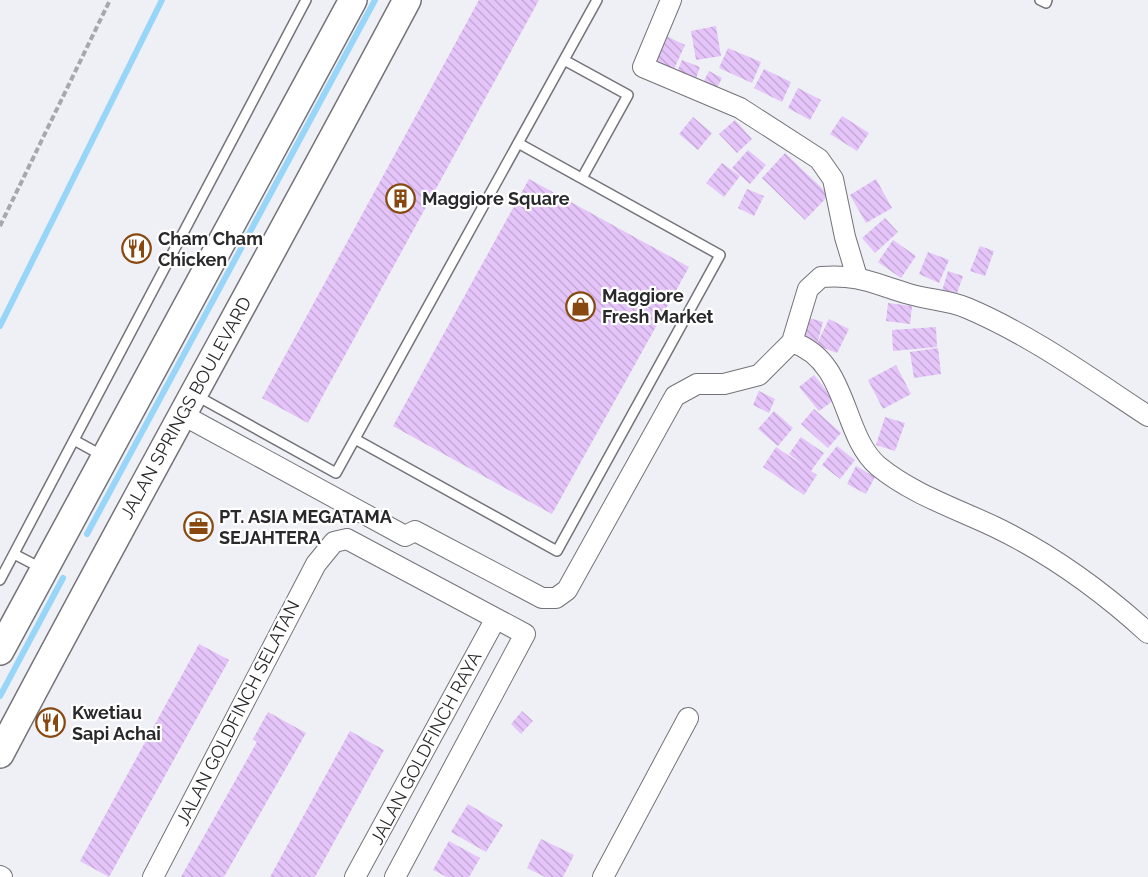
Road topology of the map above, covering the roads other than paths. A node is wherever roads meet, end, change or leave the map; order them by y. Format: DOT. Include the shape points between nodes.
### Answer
graph roads {
  1 [pos="306,0"];
  2 [pos="353,0"];
  3 [pos="407,0"];
  4 [pos="597,0"];
  5 [pos="671,0"];
  6 [pos="1041,0"];
  7 [pos="1047,0"];
  8 [pos="564,60"];
  9 [pos="518,143"];
  10 [pos="582,178"];
  11 [pos="857,277"];
  12 [pos="792,342"];
  13 [pos="189,405"];
  14 [pos="1148,416"];
  15 [pos="355,439"];
  16 [pos="74,440"];
  17 [pos="104,456"];
  18 [pos="64,537"];
  19 [pos="14,554"];
  20 [pos="104,556"];
  21 [pos="45,570"];
  22 [pos="0,580"];
  23 [pos="495,620"];
  24 [pos="1148,633"];
  25 [pos="0,651"];
  26 [pos="688,718"];
  27 [pos="0,754"];
  28 [pos="396,804"];
  29 [pos="426,819"];
  30 [pos="153,877"];
  31 [pos="356,877"];
  32 [pos="395,877"];
  33 [pos="603,877"];
  1 -- 16 [label="lane"];
  2 -- 17 [label="main road"];
  3 -- 13 [label="main road, JALAN SPRINGS BOULEVARD"];
  4 -- 8 [label="lane"];
  5 -- 11 [label="street" via="643,67 740,108 819,159 832,179"];
  6 -- 7 [label="lane"];
  8 -- 9 [label="lane"];
  8 -- 10 [label="lane" via="628,95"];
  9 -- 10 [label="lane"];
  9 -- 15 [label="lane"];
  10 -- 15 [label="lane" via="720,255 557,551"];
  11 -- 12 [label="street" via="821,277 808,289"];
  11 -- 14 [label="street" via="967,308 1064,361"];
  12 -- 13 [label="street" via="759,375 724,384 697,384 675,396 567,590 556,598 542,598 415,531 405,536"];
  12 -- 24 [label="street" via="804,346 838,386 864,447 876,464 902,483 1058,560"];
  13 -- 15 [label="lane" via="336,473"];
  13 -- 20 [label="main road, JALAN SPRINGS BOULEVARD"];
  16 -- 17 [label="lane"];
  16 -- 19 [label="lane"];
  17 -- 18 [label="main road"];
  18 -- 20 [label="main road"];
  18 -- 21 [label="main road"];
  19 -- 21 [label="lane"];
  19 -- 22 [label="lane"];
  20 -- 27 [label="main road, JALAN SPRINGS BOULEVARD"];
  21 -- 25 [label="main road"];
  23 -- 28 [label="street, JALAN GOLDFINCH RAYA"];
  23 -- 29 [label="street, JALAN GOLDFINCH RAYA" via="525,634"];
  23 -- 30 [label="street, JALAN GOLDFINCH SELATAN" via="358,543 347,539 334,542 325,549"];
  26 -- 33 [label="street"];
  28 -- 29 [label="street"];
  28 -- 31 [label="street, JALAN GOLDFINCH RAYA"];
  29 -- 32 [label="street, JALAN GOLDFINCH RAYA"];
}
